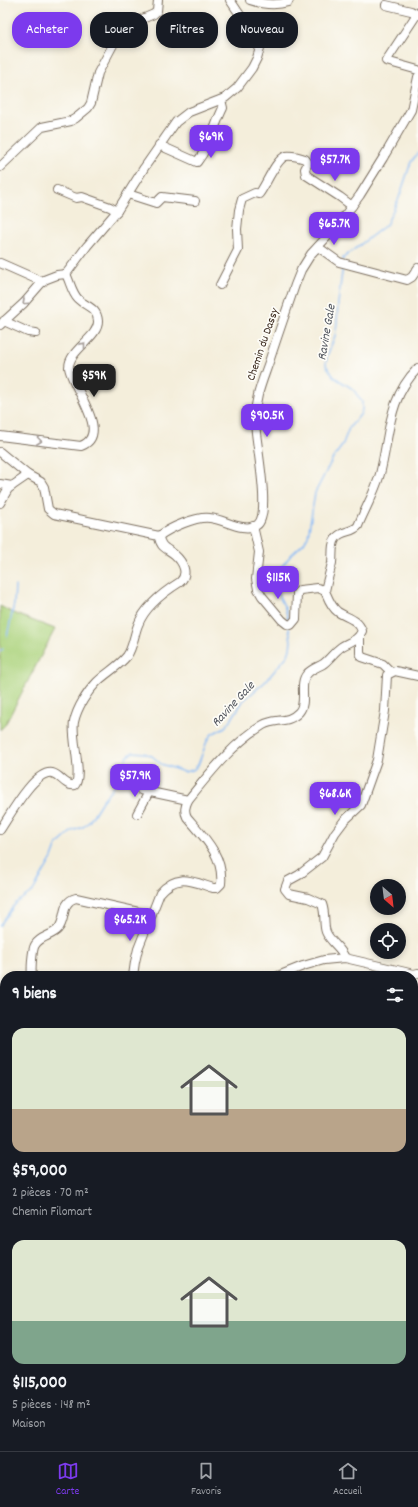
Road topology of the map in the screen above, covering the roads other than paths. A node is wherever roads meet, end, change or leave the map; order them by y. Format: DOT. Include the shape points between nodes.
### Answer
graph roads {
  1 [pos="158,0"];
  2 [pos="230,0"];
  3 [pos="250,0"];
  4 [pos="289,0"];
  5 [pos="386,5"];
  6 [pos="418,70"];
  7 [pos="418,77"];
  8 [pos="221,100"];
  9 [pos="159,145"];
  10 [pos="0,167"];
  11 [pos="57,190"];
  12 [pos="128,194"];
  13 [pos="195,201"];
  14 [pos="352,206"];
  15 [pos="117,212"];
  16 [pos="318,247"];
  17 [pos="0,263"];
  18 [pos="418,268"];
  19 [pos="66,274"];
  20 [pos="43,282"];
  21 [pos="220,285"];
  22 [pos="2,323"];
  23 [pos="36,333"];
  24 [pos="418,368"];
  25 [pos="0,436"];
  26 [pos="0,452"];
  27 [pos="28,475"];
  28 [pos="0,484"];
  29 [pos="12,486"];
  30 [pos="0,503"];
  31 [pos="253,526"];
  32 [pos="159,536"];
  33 [pos="325,591"];
  34 [pos="360,635"];
  35 [pos="391,672"];
  36 [pos="418,676"];
  37 [pos="188,800"];
  38 [pos="137,814"];
  39 [pos="0,830"];
  40 [pos="152,915"];
  41 [pos="344,958"];
  42 [pos="32,971"];
  43 [pos="134,971"];
  44 [pos="290,971"];
  45 [pos="401,971"];
  1 -- 10 [label="street" via="157,11 154,14 121,30 98,73 88,108 71,121 42,127"];
  2 -- 8 [label="street" via="260,48 252,68 237,88"];
  3 -- 4 [label="street" via="281,4"];
  5 -- 6 [label="street" via="417,14 386,60"];
  7 -- 14 [label="street, Chemin du Dassy" via="411,110"];
  8 -- 9 [label="street" via="189,112 176,122"];
  8 -- 9 [label="street" via="223,108 209,143 197,162"];
  9 -- 12 [label="street"];
  11 -- 15 [label="street" via="110,207"];
  12 -- 13 [label="street" via="156,204 162,197"];
  12 -- 15 [label="street"];
  14 -- 16 [label="street, Chemin du Dassy"];
  14 -- 21 [label="street" via="306,175 308,163 305,158 286,156 278,162 259,194 255,193 242,199 238,222 238,250"];
  15 -- 19 [label="street"];
  16 -- 18 [label="street" via="342,262 407,280"];
  16 -- 31 [label="street, Chemin du Dassy" via="300,271 256,399 254,421 264,504 261,521"];
  17 -- 20 [label="street"];
  19 -- 20 [label="street" via="52,276"];
  25 -- 19 [label="street, one-way" via="81,446 91,437 93,431 88,408 69,366 72,357 98,326 98,320 93,308 74,294"];
  20 -- 22 [label="street, one-way" via="24,304"];
  22 -- 23 [label="street"];
  24 -- 33 [label="street" via="405,383 395,406 387,431 379,475 358,526 335,539"];
  26 -- 27 [label="street"];
  27 -- 29 [label="street"];
  27 -- 32 [label="street" via="41,482 48,509 54,514"];
  28 -- 29 [label="street"];
  29 -- 30 [label="street"];
  31 -- 32 [label="street" via="250,528 210,518 199,519 167,530"];
  31 -- 33 [label="street" via="259,552 256,579 258,589 286,624 291,624 296,619 300,590 318,588"];
  32 -- 39 [label="street" via="161,544 175,555 186,574 184,579 149,608 139,623 128,655 96,683 79,708 74,721 73,736 78,782 72,785 54,773 42,774 31,784"];
  33 -- 34 [label="street" via="337,611 358,623 362,631"];
  34 -- 35 [label="street" via="362,657 383,664"];
  34 -- 37 [label="street" via="341,647 324,664 307,674 303,680 300,712 286,720 265,723 258,728 222,757"];
  35 -- 36 [label="street"];
  35 -- 41 [label="street" via="387,675 385,711 377,760 361,805 344,821 322,857 288,881 285,889 289,894 322,904 325,912 325,930 342,950"];
  37 -- 38 [label="street" via="145,791"];
  37 -- 40 [label="street" via="185,812 214,850 221,871 221,884 213,888 186,880 171,883 160,893"];
  40 -- 42 [label="street" via="76,898 65,906 58,928 34,947"];
  40 -- 43 [label="street" via="138,949"];
  41 -- 44 [label="street" via="324,960"];
  41 -- 45 [label="street"];
}
